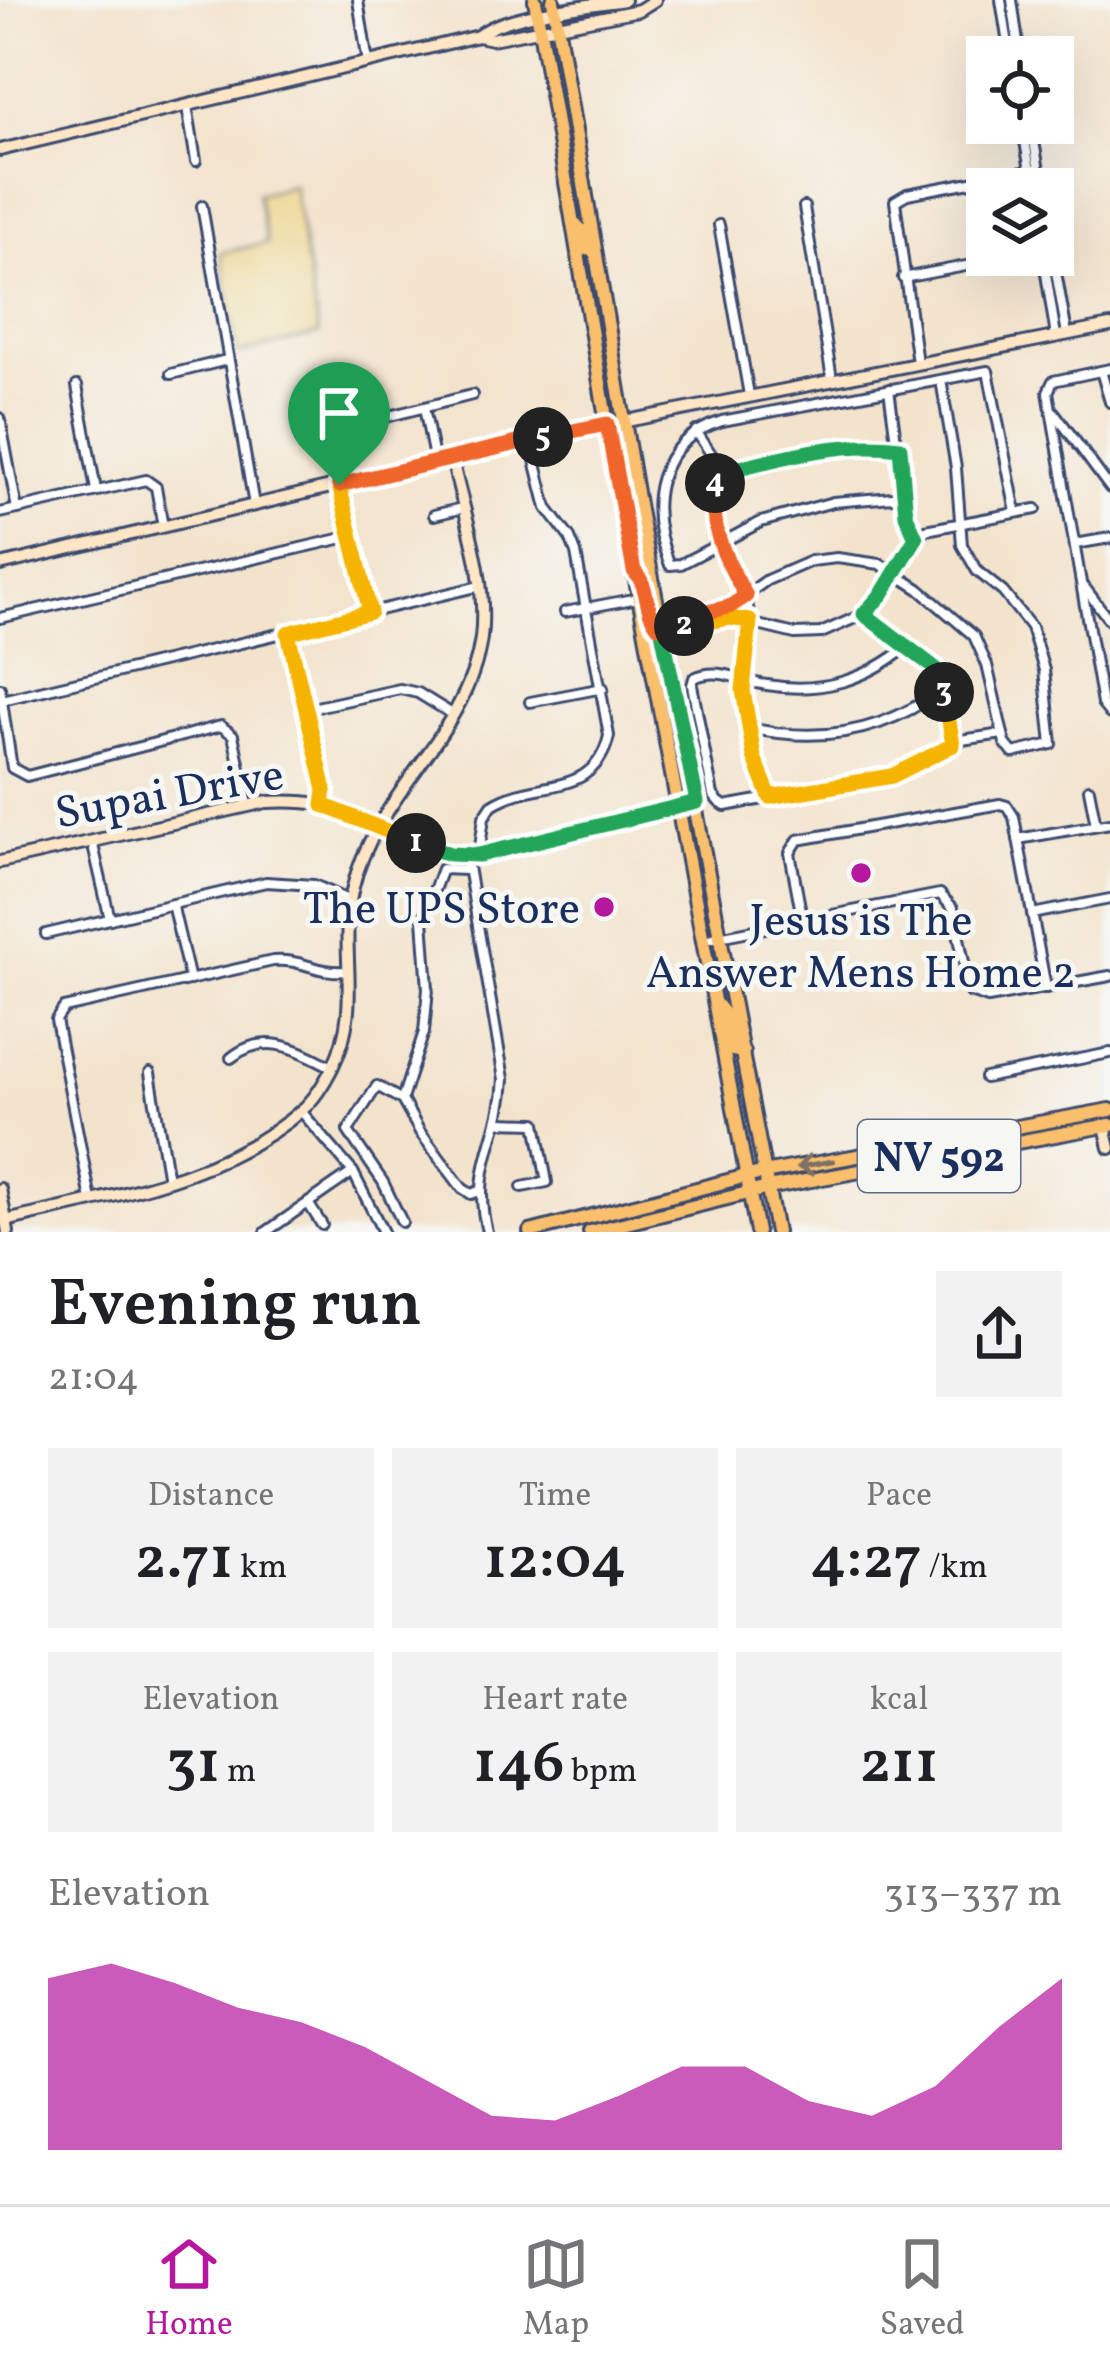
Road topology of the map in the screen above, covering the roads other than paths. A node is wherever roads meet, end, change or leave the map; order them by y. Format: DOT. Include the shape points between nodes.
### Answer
graph roads {
  1 [pos="358,0"];
  2 [pos="535,0"];
  3 [pos="624,0"];
  4 [pos="656,0"];
  5 [pos="1001,0"];
  6 [pos="1012,0"];
  7 [pos="555,12"];
  8 [pos="539,22"];
  9 [pos="1007,36"];
  10 [pos="1017,36"];
  11 [pos="368,63"];
  12 [pos="187,106"];
  13 [pos="559,143"];
  14 [pos="0,151"];
  15 [pos="196,161"];
  16 [pos="966,183"];
  17 [pos="587,202"];
  18 [pos="202,206"];
  19 [pos="804,207"];
  20 [pos="572,221"];
  21 [pos="719,225"];
  22 [pos="595,250"];
  23 [pos="966,266"];
  24 [pos="581,275"];
  25 [pos="1047,276"];
  26 [pos="1055,276"];
  27 [pos="903,278"];
  28 [pos="1110,326"];
  29 [pos="609,333"];
  30 [pos="1061,335"];
  31 [pos="226,360"];
  32 [pos="917,363"];
  33 [pos="1106,370"];
  34 [pos="171,374"];
  35 [pos="832,380"];
  36 [pos="941,380"];
  37 [pos="77,386"];
  38 [pos="890,389"];
  39 [pos="472,395"];
  40 [pos="749,395"];
  41 [pos="1110,402"];
  42 [pos="424,408"];
  43 [pos="1052,410"];
  44 [pos="0,418"];
  45 [pos="374,420"];
  46 [pos="623,421"];
  47 [pos="607,424"];
  48 [pos="696,431"];
  49 [pos="530,440"];
  50 [pos="1079,447"];
  51 [pos="900,448"];
  52 [pos="1059,454"];
  53 [pos="452,459"];
  54 [pos="435,463"];
  55 [pos="723,472"];
  56 [pos="339,485"];
  57 [pos="1110,488"];
  58 [pos="96,490"];
  59 [pos="905,496"];
  60 [pos="254,505"];
  61 [pos="463,508"];
  62 [pos="16,509"];
  63 [pos="1036,509"];
  64 [pos="1016,512"];
  65 [pos="0,513"];
  66 [pos="434,515"];
  67 [pos="959,520"];
  68 [pos="164,527"];
  69 [pos="352,536"];
  70 [pos="916,538"];
  71 [pos="1110,538"];
  72 [pos="1075,544"];
  73 [pos="718,545"];
  74 [pos="0,565"];
  75 [pos="634,571"];
  76 [pos="893,572"];
  77 [pos="1081,581"];
  78 [pos="480,586"];
  79 [pos="746,596"];
  80 [pos="638,598"];
  81 [pos="587,608"];
  82 [pos="566,611"];
  83 [pos="370,612"];
  84 [pos="864,614"];
  85 [pos="0,618"];
  86 [pos="1109,620"];
  87 [pos="750,621"];
  88 [pos="661,626"];
  89 [pos="1089,626"];
  90 [pos="288,633"];
  91 [pos="908,646"];
  92 [pos="743,679"];
  93 [pos="0,688"];
  94 [pos="603,688"];
  95 [pos="943,688"];
  96 [pos="2,700"];
  97 [pos="530,702"];
  98 [pos="307,709"];
  99 [pos="1110,714"];
  100 [pos="453,715"];
  101 [pos="750,728"];
  102 [pos="1003,734"];
  103 [pos="953,745"];
  104 [pos="1089,789"];
  105 [pos="770,797"];
  106 [pos="697,802"];
  107 [pos="248,805"];
  108 [pos="323,805"];
  109 [pos="677,806"];
  110 [pos="1110,823"];
  111 [pos="1096,825"];
  112 [pos="378,826"];
  113 [pos="1018,839"];
  114 [pos="92,841"];
  115 [pos="469,855"];
  116 [pos="0,862"];
  117 [pos="463,870"];
  118 [pos="1110,899"];
  119 [pos="350,901"];
  120 [pos="172,904"];
  121 [pos="1032,914"];
  122 [pos="802,918"];
  123 [pos="110,919"];
  124 [pos="46,934"];
  125 [pos="722,934"];
  126 [pos="703,940"];
  127 [pos="350,970"];
  128 [pos="1110,976"];
  129 [pos="190,980"];
  130 [pos="1046,988"];
  131 [pos="714,1003"];
  132 [pos="743,1052"];
  133 [pos="1110,1053"];
  134 [pos="231,1058"];
  135 [pos="332,1067"];
  136 [pos="150,1073"];
  137 [pos="986,1078"];
  138 [pos="402,1100"];
  139 [pos="1110,1110"];
  140 [pos="301,1111"];
  141 [pos="1066,1118"];
  142 [pos="497,1122"];
  143 [pos="1108,1124"];
  144 [pos="979,1134"];
  145 [pos="940,1142"];
  146 [pos="1010,1144"];
  147 [pos="1110,1148"];
  148 [pos="948,1155"];
  149 [pos="897,1164"];
  150 [pos="353,1172"];
  151 [pos="765,1173"];
  152 [pos="747,1176"];
  153 [pos="168,1180"];
  154 [pos="523,1187"];
  155 [pos="768,1188"];
  156 [pos="0,1189"];
  157 [pos="480,1191"];
  158 [pos="750,1192"];
  159 [pos="91,1200"];
  160 [pos="308,1204"];
  161 [pos="402,1222"];
  162 [pos="322,1225"];
  163 [pos="7,1227"];
  164 [pos="576,1227"];
  165 [pos="266,1232"];
  166 [pos="383,1232"];
  167 [pos="490,1232"];
  168 [pos="530,1232"];
  169 [pos="562,1232"];
  170 [pos="590,1232"];
  171 [pos="757,1232"];
  172 [pos="776,1232"];
  1 -- 11 [label="street"];
  2 -- 8 [label="main road"];
  3 -- 7 [label="street"];
  4 -- 7 [label="street" via="639,10"];
  5 -- 9 [label="street"];
  6 -- 10 [label="street"];
  7 -- 8 [label="street"];
  7 -- 17 [label="main road"];
  8 -- 11 [label="street"];
  8 -- 13 [label="main road"];
  11 -- 12 [label="street"];
  12 -- 14 [label="street"];
  12 -- 15 [label="street"];
  13 -- 17 [label="main road" via="571,160 578,201"];
  13 -- 20 [label="main road"];
  16 -- 27 [label="street" via="895,201"];
  17 -- 22 [label="main road"];
  18 -- 31 [label="street"];
  19 -- 35 [label="street"];
  20 -- 22 [label="main road" via="586,249"];
  20 -- 24 [label="main road"];
  21 -- 40 [label="street"];
  22 -- 29 [label="main road"];
  23 -- 27 [label="street"];
  24 -- 29 [label="main road" via="591,280"];
  24 -- 47 [label="main road"];
  25 -- 30 [label="street"];
  26 -- 30 [label="street"];
  27 -- 32 [label="street"];
  28 -- 30 [label="street"];
  29 -- 46 [label="main road"];
  30 -- 32 [label="street"];
  31 -- 34 [label="street"];
  31 -- 60 [label="street"];
  32 -- 35 [label="street"];
  33 -- 41 [label="street"];
  33 -- 43 [label="street" via="1052,381"];
  35 -- 40 [label="street"];
  36 -- 38 [label="street"];
  36 -- 64 [label="street" via="988,371"];
  36 -- 67 [label="street"];
  37 -- 58 [label="street"];
  38 -- 48 [label="street"];
  38 -- 51 [label="street"];
  39 -- 42 [label="street"];
  40 -- 46 [label="street"];
  42 -- 45 [label="street"];
  42 -- 54 [label="street"];
  43 -- 50 [label="street"];
  43 -- 52 [label="street"];
  44 -- 62 [label="street"];
  46 -- 47 [label="street"];
  46 -- 88 [label="main road"];
  47 -- 49 [label="street"];
  47 -- 75 [label="main road"];
  48 -- 55 [label="street"];
  48 -- 73 [label="street" via="677,447 660,481 663,549 670,565"];
  49 -- 53 [label="street"];
  49 -- 81 [label="street" via="548,508 576,554"];
  50 -- 52 [label="street"];
  50 -- 57 [label="street"];
  51 -- 55 [label="street" via="857,445"];
  51 -- 59 [label="street"];
  52 -- 72 [label="street"];
  53 -- 54 [label="street"];
  53 -- 61 [label="street"];
  54 -- 56 [label="street"];
  55 -- 73 [label="street" via="712,507"];
  56 -- 60 [label="street"];
  56 -- 69 [label="street"];
  58 -- 62 [label="street"];
  58 -- 68 [label="street" via="152,482"];
  59 -- 70 [label="street"];
  59 -- 73 [label="street" via="832,502 760,522"];
  60 -- 68 [label="street"];
  61 -- 66 [label="street"];
  61 -- 78 [label="street"];
  62 -- 65 [label="street"];
  63 -- 64 [label="street"];
  64 -- 67 [label="street"];
  67 -- 70 [label="street"];
  67 -- 102 [label="street" via="967,558 1031,627 1044,670 1052,744 1013,753"];
  68 -- 74 [label="street"];
  69 -- 83 [label="street"];
  69 -- 85 [label="street"];
  70 -- 76 [label="street"];
  71 -- 72 [label="street"];
  72 -- 77 [label="street"];
  73 -- 79 [label="street"];
  75 -- 80 [label="main road"];
  75 -- 88 [label="main road"];
  76 -- 79 [label="street" via="860,561 811,561"];
  76 -- 84 [label="street"];
  76 -- 102 [label="street" via="974,636"];
  77 -- 86 [label="street"];
  77 -- 89 [label="street"];
  78 -- 83 [label="street"];
  78 -- 100 [label="street" via="478,651"];
  79 -- 87 [label="street"];
  79 -- 88 [label="street"];
  80 -- 81 [label="street"];
  80 -- 109 [label="main road"];
  81 -- 82 [label="street"];
  81 -- 94 [label="street"];
  83 -- 90 [label="street"];
  84 -- 87 [label="street" via="821,633"];
  84 -- 91 [label="street"];
  86 -- 89 [label="street"];
  87 -- 88 [label="street"];
  87 -- 92 [label="street"];
  88 -- 106 [label="main road"];
  89 -- 99 [label="street"];
  90 -- 96 [label="street"];
  90 -- 98 [label="street"];
  91 -- 92 [label="street" via="851,681 814,688"];
  91 -- 95 [label="street" via="936,669"];
  92 -- 101 [label="street"];
  92 -- 105 [label="street" via="713,673 692,685 713,795 725,806"];
  93 -- 96 [label="street"];
  94 -- 97 [label="street"];
  94 -- 115 [label="street" via="609,736 598,764 578,779 499,800"];
  95 -- 101 [label="street" via="867,729 808,736"];
  95 -- 103 [label="street"];
  96 -- 107 [label="street" via="12,769 26,776 228,728"];
  98 -- 100 [label="street" via="400,689"];
  98 -- 108 [label="street"];
  100 -- 112 [label="street"];
  101 -- 105 [label="street"];
  102 -- 103 [label="street"];
  103 -- 105 [label="street" via="892,776"];
  104 -- 111 [label="street"];
  106 -- 109 [label="street"];
  106 -- 125 [label="main road"];
  107 -- 108 [label="street, Supai Drive"];
  107 -- 114 [label="street, Supai Drive"];
  108 -- 112 [label="street, Supai Drive"];
  109 -- 115 [label="street"];
  109 -- 126 [label="main road"];
  110 -- 111 [label="street"];
  111 -- 113 [label="street"];
  112 -- 115 [label="street, Supai Drive"];
  112 -- 119 [label="street"];
  113 -- 121 [label="street"];
  113 -- 122 [label="street" via="1007,806 993,803 798,840 790,853"];
  114 -- 116 [label="street, Supai Drive"];
  114 -- 123 [label="street"];
  115 -- 117 [label="street"];
  117 -- 138 [label="street" via="442,869 425,906 426,1022"];
  117 -- 142 [label="street" via="503,1066"];
  118 -- 121 [label="street"];
  119 -- 120 [label="street" via="297,881"];
  119 -- 127 [label="street"];
  120 -- 123 [label="street"];
  120 -- 129 [label="street"];
  121 -- 130 [label="street"];
  122 -- 125 [label="street"];
  122 -- 130 [label="street" via="946,897 970,992 988,998"];
  123 -- 124 [label="street"];
  125 -- 126 [label="street"];
  125 -- 132 [label="main road"];
  126 -- 131 [label="main road"];
  127 -- 129 [label="street" via="326,973 285,960"];
  127 -- 135 [label="street" via="348,1027"];
  128 -- 130 [label="street"];
  129 -- 159 [label="street" via="58,1013"];
  131 -- 132 [label="main road" via="727,1018 734,1050"];
  131 -- 152 [label="main road"];
  132 -- 151 [label="main road"];
  133 -- 137 [label="street"];
  134 -- 135 [label="street" via="284,1042"];
  135 -- 140 [label="street"];
  136 -- 153 [label="street"];
  138 -- 157 [label="street" via="462,1188"];
  138 -- 161 [label="street" via="376,1086 348,1131"];
  139 -- 141 [label="main road, NV 592"];
  140 -- 150 [label="street"];
  140 -- 153 [label="street" via="205,1170"];
  141 -- 144 [label="main road, NV 592"];
  141 -- 146 [label="main road"];
  142 -- 154 [label="street" via="536,1123 547,1182"];
  142 -- 157 [label="street"];
  143 -- 146 [label="main road, NV 592"];
  143 -- 147 [label="street"];
  144 -- 145 [label="main road, NV 592"];
  144 -- 148 [label="main road"];
  145 -- 149 [label="main road"];
  145 -- 151 [label="main road, NV 592, one-way"];
  146 -- 148 [label="main road, NV 592"];
  148 -- 149 [label="main road, NV 592"];
  149 -- 155 [label="main road, NV 592"];
  150 -- 160 [label="street"];
  150 -- 166 [label="street"];
  151 -- 152 [label="main road, NV 592"];
  151 -- 155 [label="main road"];
  152 -- 158 [label="main road"];
  152 -- 164 [label="main road, NV 592"];
  153 -- 159 [label="street"];
  155 -- 158 [label="main road, NV 592"];
  155 -- 172 [label="main road"];
  156 -- 163 [label="street"];
  157 -- 167 [label="street"];
  158 -- 170 [label="main road, NV 592"];
  158 -- 171 [label="main road"];
  159 -- 163 [label="street"];
  160 -- 162 [label="street"];
  160 -- 165 [label="street"];
  164 -- 168 [label="main road, NV 592"];
  164 -- 169 [label="main road"];
}
